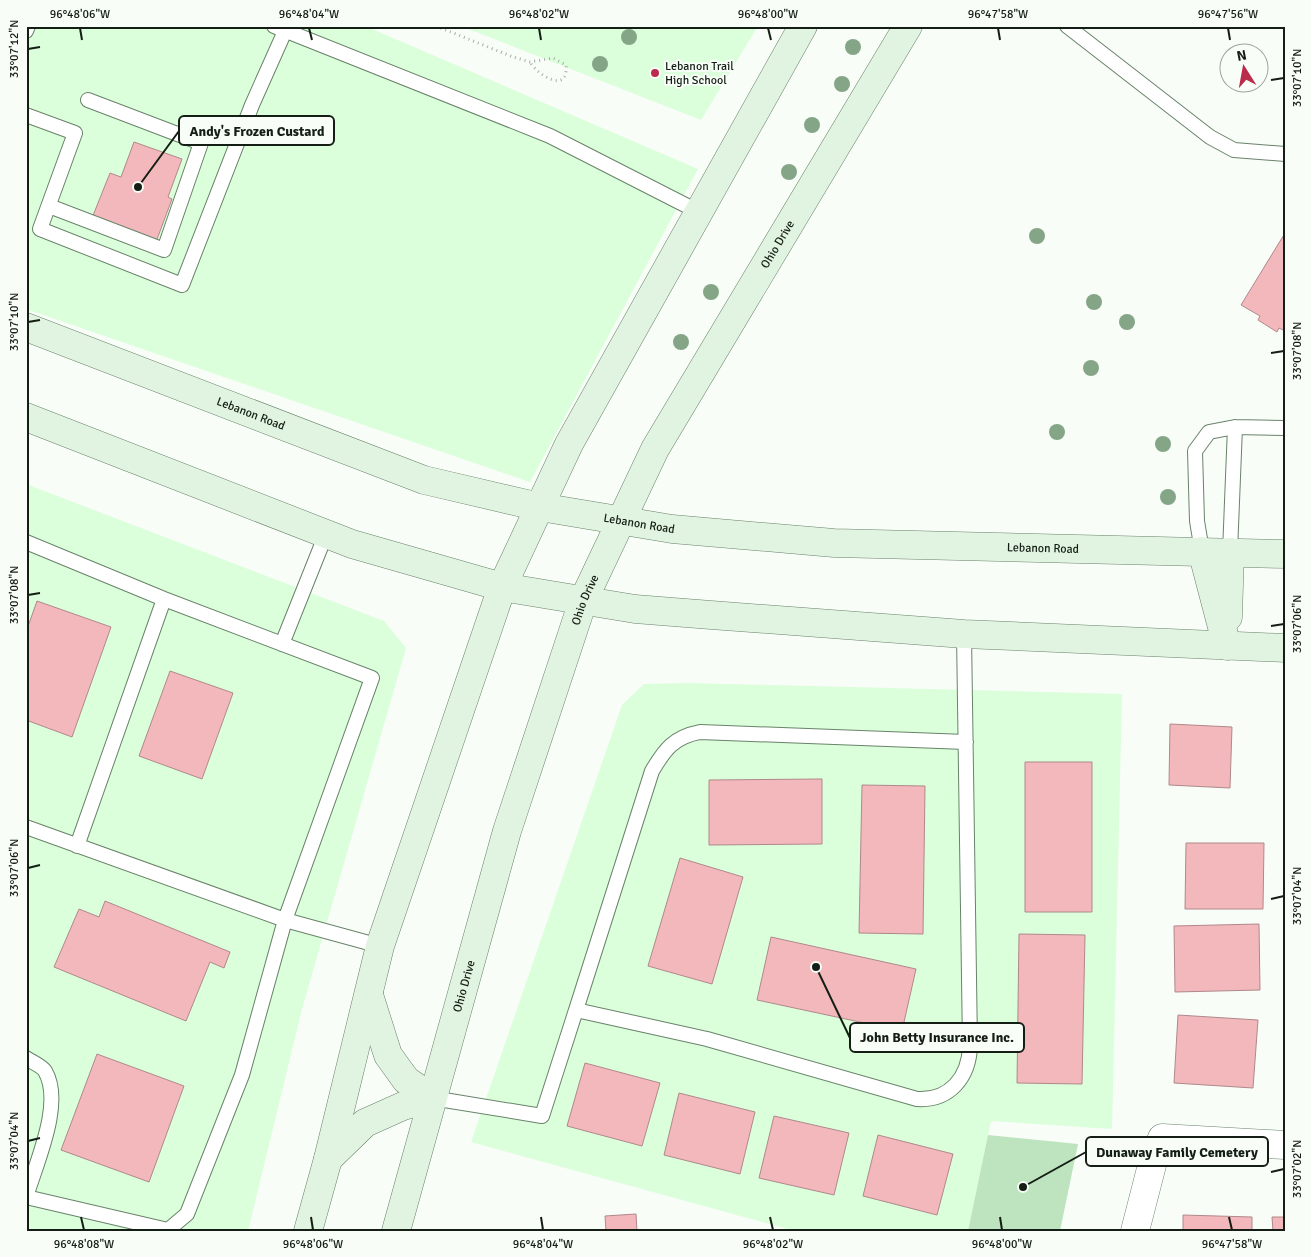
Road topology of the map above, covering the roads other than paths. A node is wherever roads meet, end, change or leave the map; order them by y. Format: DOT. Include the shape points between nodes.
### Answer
graph roads {
  1 [pos="28,26"];
  2 [pos="803,26"];
  3 [pos="908,26"];
  4 [pos="1067,26"];
  5 [pos="279,28"];
  6 [pos="26,30"];
  7 [pos="88,100"];
  8 [pos="26,115"];
  9 [pos="1285,154"];
  10 [pos="49,206"];
  11 [pos="699,212"];
  12 [pos="26,327"];
  13 [pos="26,417"];
  14 [pos="1235,427"];
  15 [pos="1285,428"];
  16 [pos="540,507"];
  17 [pos="623,520"];
  18 [pos="326,534"];
  19 [pos="26,542"];
  20 [pos="1202,551"];
  21 [pos="1230,552"];
  22 [pos="1285,554"];
  23 [pos="502,587"];
  24 [pos="164,599"];
  25 [pos="583,601"];
  26 [pos="964,634"];
  27 [pos="282,644"];
  28 [pos="1228,646"];
  29 [pos="1285,648"];
  30 [pos="966,742"];
  31 [pos="26,826"];
  32 [pos="77,846"];
  33 [pos="285,920"];
  34 [pos="380,946"];
  35 [pos="368,995"];
  36 [pos="576,1010"];
  37 [pos="26,1058"];
  38 [pos="432,1098"];
  39 [pos="1285,1145"];
  40 [pos="328,1159"];
  41 [pos="26,1197"];
  42 [pos="308,1231"];
  43 [pos="396,1231"];
  44 [pos="1135,1231"];
  1 -- 6 [label="lane"];
  2 -- 11 [label="main road"];
  3 -- 17 [label="main road, Ohio Drive" via="654,449"];
  4 -- 9 [label="lane" via="1210,137 1234,150"];
  5 -- 10 [label="lane" via="182,284 40,230"];
  5 -- 11 [label="lane" via="550,136"];
  7 -- 10 [label="lane" via="201,143 164,250"];
  8 -- 10 [label="lane" via="75,133"];
  11 -- 16 [label="main road" via="569,444"];
  12 -- 16 [label="main road, Lebanon Road" via="424,480"];
  13 -- 18 [label="main road"];
  14 -- 15 [label="lane"];
  14 -- 20 [label="lane" via="1209,432 1195,451"];
  14 -- 21 [label="lane"];
  16 -- 17 [label="main road, Lebanon Road"];
  16 -- 23 [label="main road"];
  17 -- 20 [label="main road, Lebanon Road" via="679,529 834,543"];
  17 -- 25 [label="main road, Ohio Drive"];
  18 -- 23 [label="main road"];
  18 -- 27 [label="lane"];
  19 -- 24 [label="lane"];
  20 -- 21 [label="main road, Lebanon Road"];
  20 -- 28 [label="main road"];
  21 -- 22 [label="main road, Lebanon Road"];
  21 -- 28 [label="main road"];
  23 -- 25 [label="main road"];
  23 -- 34 [label="main road"];
  24 -- 27 [label="lane"];
  24 -- 32 [label="lane"];
  25 -- 26 [label="main road" via="635,609"];
  25 -- 38 [label="main road, Ohio Drive" via="507,831"];
  26 -- 28 [label="main road"];
  26 -- 30 [label="lane"];
  27 -- 33 [label="lane" via="372,678"];
  28 -- 29 [label="main road"];
  30 -- 36 [label="lane" via="700,732 682,736 663,753 652,771"];
  30 -- 36 [label="lane" via="970,1046 965,1073 948,1091 924,1100 904,1097 706,1040"];
  31 -- 32 [label="lane"];
  32 -- 33 [label="lane"];
  33 -- 34 [label="lane"];
  33 -- 41 [label="lane" via="242,1075 187,1214 168,1230"];
  34 -- 35 [label="main road"];
  35 -- 38 [label="main road" via="388,1055 406,1080"];
  35 -- 40 [label="main road"];
  36 -- 38 [label="lane" via="542,1116"];
  37 -- 41 [label="lane" via="44,1070 52,1090 52,1109"];
  38 -- 40 [label="main road" via="403,1106 365,1123"];
  38 -- 43 [label="main road, Ohio Drive"];
  39 -- 44 [label="street" via="1162,1138"];
  40 -- 42 [label="main road"];
}
